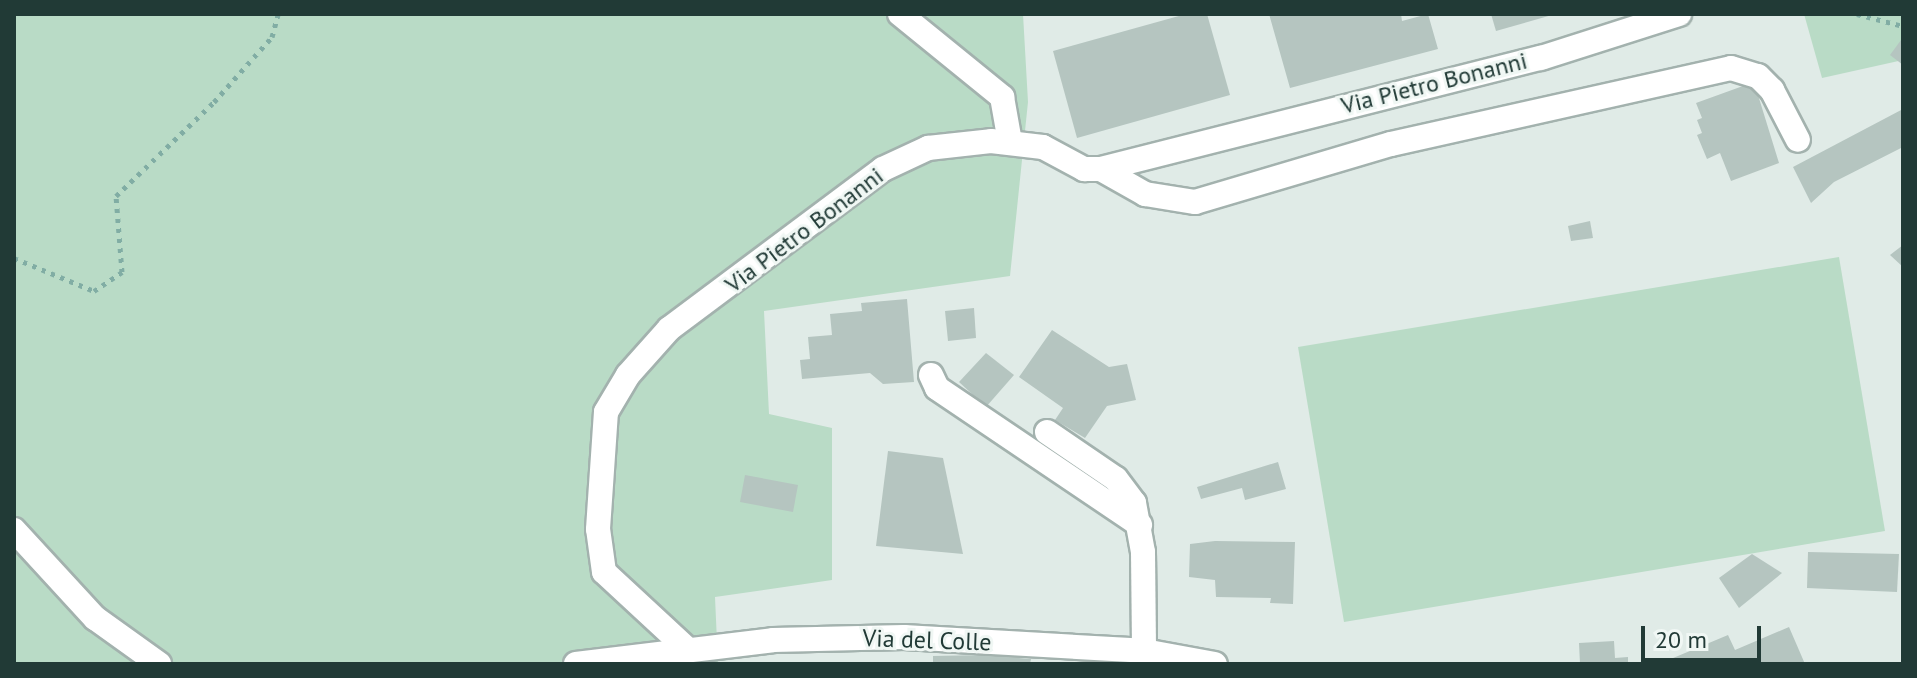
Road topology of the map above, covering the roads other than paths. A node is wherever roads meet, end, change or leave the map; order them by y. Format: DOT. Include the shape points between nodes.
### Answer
graph roads {
  1 [pos="900,14"];
  2 [pos="1679,14"];
  3 [pos="1798,140"];
  4 [pos="1010,142"];
  5 [pos="1101,169"];
  6 [pos="931,375"];
  7 [pos="1047,432"];
  8 [pos="1140,525"];
  9 [pos="14,530"];
  10 [pos="685,647"];
  11 [pos="1144,651"];
  12 [pos="159,664"];
  13 [pos="576,664"];
  14 [pos="1215,664"];
  1 -- 4 [label="street" via="1002,97"];
  2 -- 5 [label="street, Via Pietro Bonanni" via="1541,58"];
  3 -- 5 [label="street" via="1772,90 1758,76 1731,68 1391,144 1195,202 1145,194"];
  4 -- 5 [label="street, Via Pietro Bonanni" via="1043,147 1084,169"];
  4 -- 10 [label="street, Via Pietro Bonanni" via="928,148 883,169 669,329 628,375 606,412 598,529 604,572"];
  6 -- 8 [label="street" via="937,388"];
  7 -- 8 [label="street" via="1116,479 1134,503"];
  8 -- 11 [label="street"];
  9 -- 12 [label="street" via="95,618"];
  10 -- 11 [label="street, Via del Colle" via="904,637"];
  10 -- 13 [label="street, Via del Colle"];
  11 -- 14 [label="street, Via del Colle"];
}
